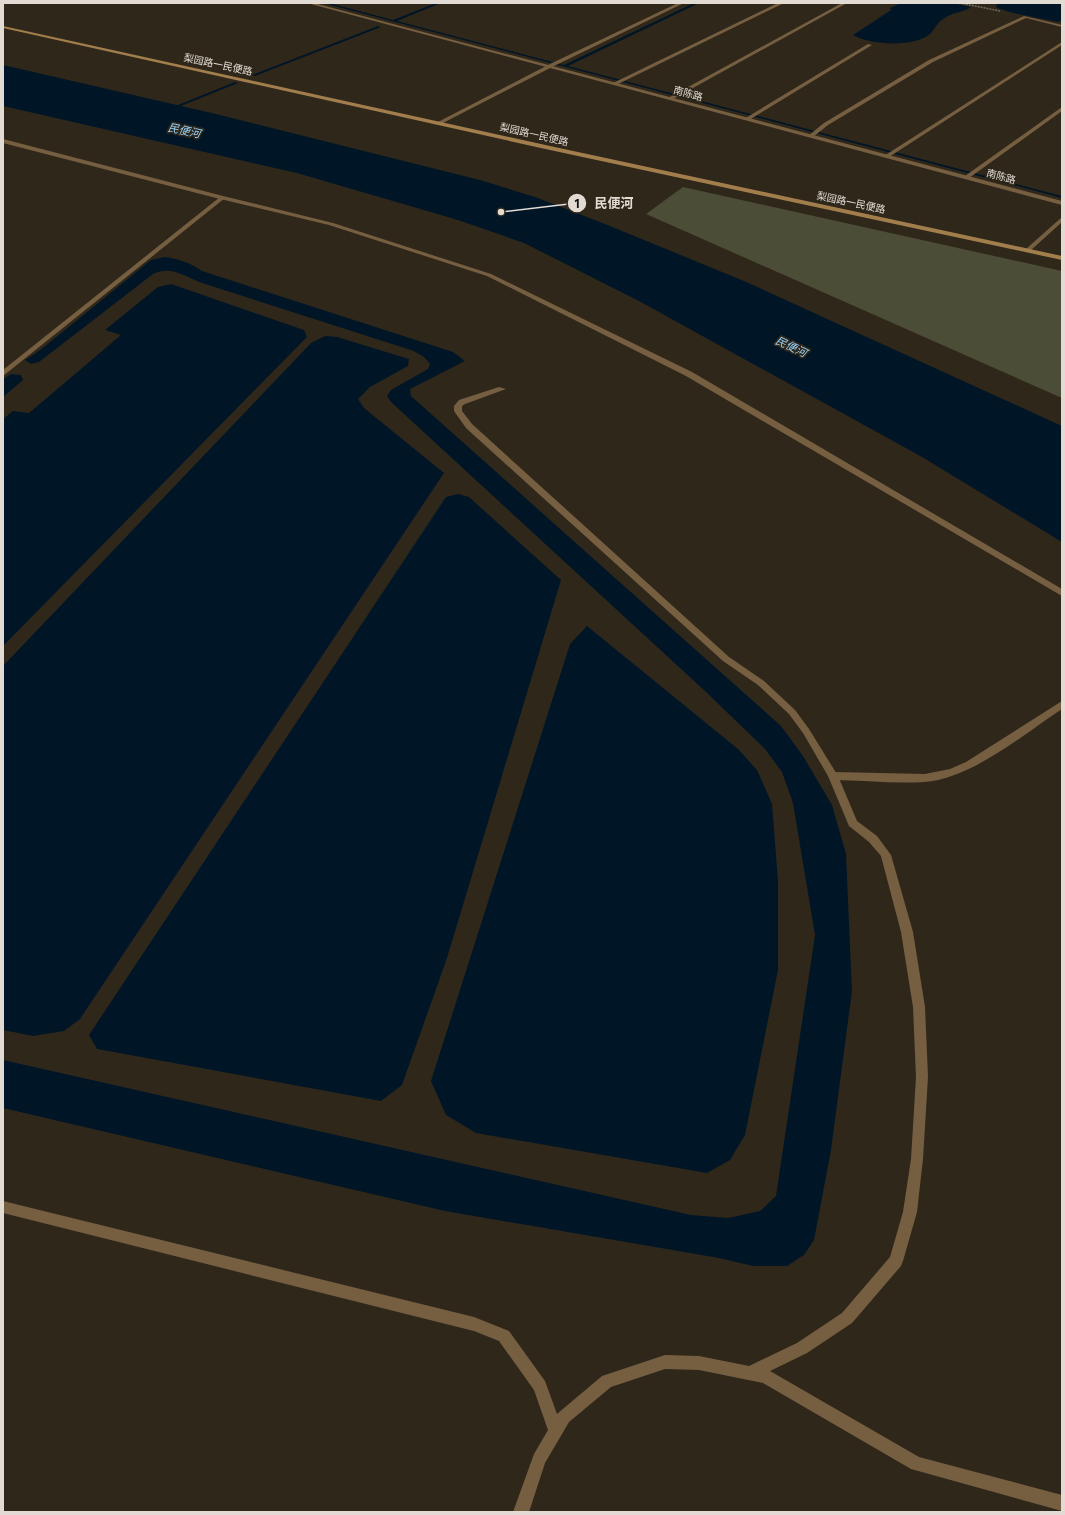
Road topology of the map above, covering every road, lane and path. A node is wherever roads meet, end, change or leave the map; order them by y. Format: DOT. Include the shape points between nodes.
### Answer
graph roads {
  1 [pos="309,3"];
  2 [pos="682,3"];
  3 [pos="782,3"];
  4 [pos="845,3"];
  5 [pos="960,3"];
  6 [pos="1026,17"];
  7 [pos="1062,26"];
  8 [pos="3,27"];
  9 [pos="1062,43"];
  10 [pos="870,45"];
  11 [pos="550,66"];
  12 [pos="615,83"];
  13 [pos="672,98"];
  14 [pos="1062,109"];
  15 [pos="748,118"];
  16 [pos="439,123"];
  17 [pos="812,135"];
  18 [pos="3,141"];
  19 [pos="888,155"];
  20 [pos="968,176"];
  21 [pos="222,198"];
  22 [pos="1062,203"];
  23 [pos="1062,219"];
  24 [pos="1028,250"];
  25 [pos="1062,258"];
  26 [pos="3,374"];
  27 [pos="502,389"];
  28 [pos="1062,593"];
  29 [pos="1062,704"];
  30 [pos="833,776"];
  31 [pos="3,1207"];
  32 [pos="748,1373"];
  33 [pos="556,1431"];
  34 [pos="1062,1503"];
  35 [pos="521,1512"];
  1 -- 11 [label="street, 南陈路"];
  2 -- 11 [label="street"];
  3 -- 12 [label="street"];
  4 -- 13 [label="street"];
  5 -- 6 [label="path" via="984,6"];
  6 -- 7 [label="street"];
  6 -- 17 [label="street" via="931,61"];
  8 -- 16 [label="main road, 梨园路一民便路"];
  9 -- 19 [label="street"];
  10 -- 15 [label="street"];
  11 -- 12 [label="street, 南陈路"];
  11 -- 16 [label="street"];
  12 -- 13 [label="street, 南陈路"];
  13 -- 15 [label="street, 南陈路"];
  14 -- 20 [label="street"];
  15 -- 17 [label="street, 南陈路"];
  16 -- 24 [label="main road, 梨园路一民便路"];
  17 -- 19 [label="street, 南陈路"];
  18 -- 21 [label="street"];
  19 -- 20 [label="street, 南陈路"];
  20 -- 22 [label="street, 南陈路"];
  21 -- 26 [label="street"];
  21 -- 28 [label="street" via="331,224 489,275 689,374"];
  23 -- 24 [label="street"];
  24 -- 25 [label="main road, 梨园路一民便路"];
  27 -- 30 [label="street" via="462,402 458,406 461,417 726,659 775,695 806,731"];
  29 -- 30 [label="street" via="970,765 952,772 925,778"];
  30 -- 32 [label="street" via="853,823 873,839 886,855 907,932 919,1007 922,1077 917,1159 910,1212 896,1261 847,1318 802,1348"];
  31 -- 33 [label="street" via="474,1324 504,1336 540,1386"];
  32 -- 33 [label="street" via="699,1363 665,1362 607,1380 564,1417"];
  32 -- 34 [label="street" via="765,1376 916,1464"];
  33 -- 35 [label="street" via="539,1459"];
}
